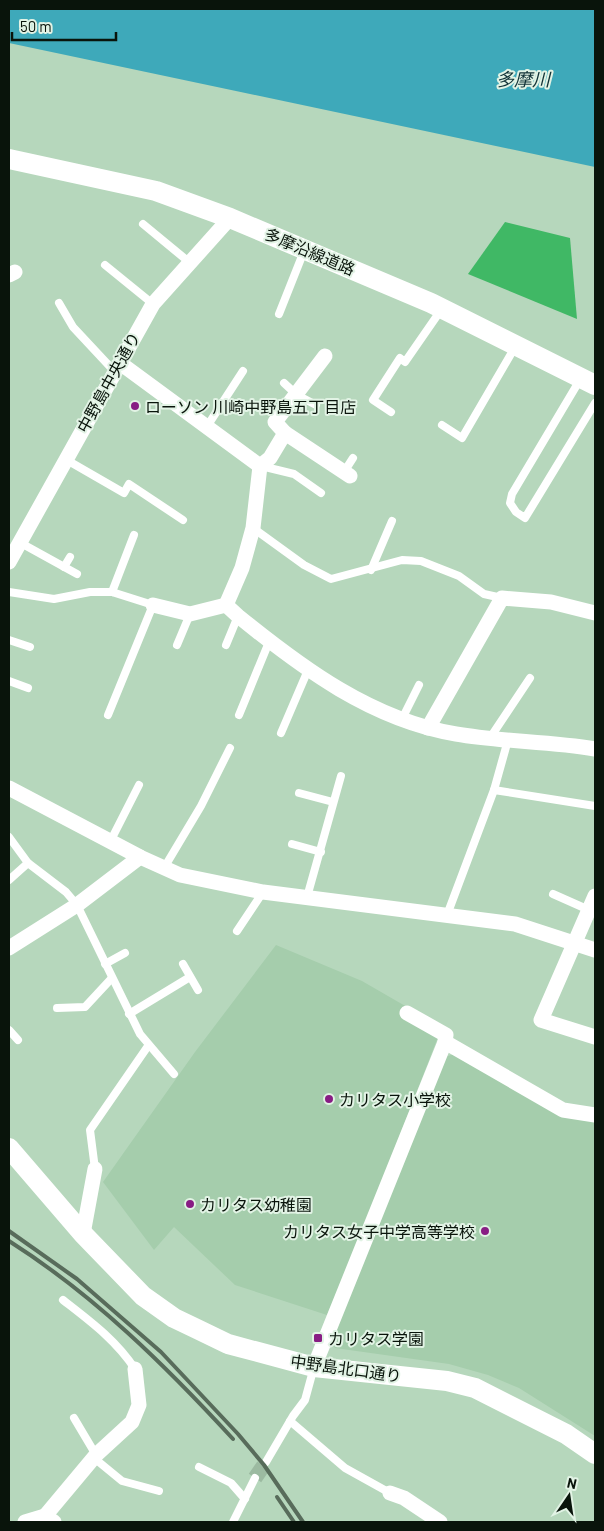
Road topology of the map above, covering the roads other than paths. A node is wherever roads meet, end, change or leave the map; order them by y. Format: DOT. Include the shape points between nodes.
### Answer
graph roads {
  1 [pos="9,159"];
  2 [pos="230,218"];
  3 [pos="143,224"];
  4 [pos="305,248"];
  5 [pos="189,262"];
  6 [pos="105,265"];
  7 [pos="59,302"];
  8 [pos="153,304"];
  9 [pos="443,308"];
  10 [pos="279,314"];
  11 [pos="516,346"];
  12 [pos="325,356"];
  13 [pos="117,368"];
  14 [pos="243,372"];
  15 [pos="588,382"];
  16 [pos="284,383"];
  17 [pos="298,395"];
  18 [pos="595,403"];
  19 [pos="316,404"];
  20 [pos="391,412"];
  21 [pos="442,425"];
  22 [pos="206,428"];
  23 [pos="285,433"];
  24 [pos="65,458"];
  25 [pos="353,458"];
  26 [pos="260,466"];
  27 [pos="347,474"];
  28 [pos="321,493"];
  29 [pos="184,520"];
  30 [pos="392,521"];
  31 [pos="253,528"];
  32 [pos="134,534"];
  33 [pos="19,542"];
  34 [pos="70,558"];
  35 [pos="9,562"];
  36 [pos="64,567"];
  37 [pos="371,570"];
  38 [pos="77,574"];
  39 [pos="9,592"];
  40 [pos="112,592"];
  41 [pos="502,598"];
  42 [pos="153,605"];
  43 [pos="226,605"];
  44 [pos="595,613"];
  45 [pos="190,614"];
  46 [pos="238,616"];
  47 [pos="9,640"];
  48 [pos="269,642"];
  49 [pos="177,645"];
  50 [pos="226,645"];
  51 [pos="30,647"];
  52 [pos="308,670"];
  53 [pos="530,678"];
  54 [pos="9,681"];
  55 [pos="419,685"];
  56 [pos="28,688"];
  57 [pos="108,715"];
  58 [pos="239,715"];
  59 [pos="402,719"];
  60 [pos="428,728"];
  61 [pos="281,733"];
  62 [pos="490,738"];
  63 [pos="508,740"];
  64 [pos="230,748"];
  65 [pos="595,748"];
  66 [pos="341,776"];
  67 [pos="139,785"];
  68 [pos="9,788"];
  69 [pos="494,790"];
  70 [pos="299,793"];
  71 [pos="333,802"];
  72 [pos="595,806"];
  73 [pos="9,837"];
  74 [pos="111,840"];
  75 [pos="292,844"];
  76 [pos="321,852"];
  77 [pos="140,857"];
  78 [pos="28,863"];
  79 [pos="164,868"];
  80 [pos="9,880"];
  81 [pos="263,892"];
  82 [pos="553,894"];
  83 [pos="307,897"];
  84 [pos="592,903"];
  85 [pos="77,905"];
  86 [pos="447,915"];
  87 [pos="237,932"];
  88 [pos="574,943"];
  89 [pos="9,948"];
  90 [pos="595,950"];
  91 [pos="125,953"];
  92 [pos="105,964"];
  93 [pos="183,964"];
  94 [pos="190,976"];
  95 [pos="111,980"];
  96 [pos="198,990"];
  97 [pos="58,1008"];
  98 [pos="407,1013"];
  99 [pos="129,1014"];
  100 [pos="9,1030"];
  101 [pos="595,1037"];
  102 [pos="18,1040"];
  103 [pos="445,1042"];
  104 [pos="148,1046"];
  105 [pos="174,1074"];
  106 [pos="595,1115"];
  107 [pos="9,1148"];
  108 [pos="95,1169"];
  109 [pos="83,1234"];
  110 [pos="63,1300"];
  111 [pos="314,1367"];
  112 [pos="135,1369"];
  113 [pos="74,1418"];
  114 [pos="290,1421"];
  115 [pos="595,1454"];
  116 [pos="95,1456"];
  117 [pos="266,1462"];
  118 [pos="199,1466"];
  119 [pos="255,1478"];
  120 [pos="159,1491"];
  121 [pos="390,1493"];
  122 [pos="245,1499"];
  123 [pos="50,1519"];
  124 [pos="437,1521"];
  125 [pos="25,1522"];
  126 [pos="233,1522"];
  1 -- 2 [label="street, 多摩沿線道路" via="156,192"];
  2 -- 4 [label="street, 多摩沿線道路"];
  2 -- 5 [label="street, 中野島中央通り"];
  3 -- 5 [label="lane"];
  4 -- 9 [label="street, 多摩沿線道路"];
  4 -- 10 [label="lane"];
  5 -- 8 [label="street, 中野島中央通り"];
  6 -- 8 [label="lane"];
  7 -- 13 [label="lane" via="73,327"];
  8 -- 13 [label="street, 中野島中央通り"];
  9 -- 11 [label="street, 多摩沿線道路"];
  9 -- 20 [label="lane" via="405,362 400,358 373,400"];
  11 -- 15 [label="street, 多摩沿線道路"];
  11 -- 21 [label="lane" via="462,438"];
  12 -- 17 [label="street"];
  13 -- 22 [label="street"];
  13 -- 24 [label="street, 中野島中央通り"];
  14 -- 22 [label="lane"];
  15 -- 18 [label="lane" via="512,494 510,503 524,518"];
  16 -- 17 [label="lane"];
  17 -- 19 [label="lane"];
  17 -- 23 [label="street" via="275,422"];
  22 -- 26 [label="street"];
  23 -- 26 [label="street" via="270,458"];
  23 -- 27 [label="street"];
  24 -- 29 [label="lane" via="124,493 130,484"];
  24 -- 33 [label="street, 中野島中央通り"];
  25 -- 27 [label="lane"];
  26 -- 28 [label="lane" via="294,474"];
  26 -- 31 [label="street"];
  30 -- 37 [label="lane"];
  31 -- 37 [label="lane" via="331,580"];
  31 -- 43 [label="street" via="242,568"];
  32 -- 40 [label="lane"];
  33 -- 35 [label="street, 中野島中央通り"];
  33 -- 36 [label="lane"];
  34 -- 36 [label="lane"];
  36 -- 38 [label="lane"];
  37 -- 41 [label="lane" via="402,560 421,560 459,576 484,594"];
  39 -- 40 [label="lane" via="54,599 90,592"];
  40 -- 42 [label="lane"];
  41 -- 44 [label="street" via="551,602"];
  41 -- 60 [label="street"];
  42 -- 45 [label="street"];
  42 -- 57 [label="lane"];
  43 -- 45 [label="street"];
  43 -- 46 [label="street"];
  45 -- 49 [label="lane"];
  46 -- 48 [label="street"];
  46 -- 50 [label="lane"];
  47 -- 51 [label="lane"];
  48 -- 52 [label="street"];
  48 -- 58 [label="lane"];
  52 -- 59 [label="street" via="337,690"];
  52 -- 61 [label="lane"];
  53 -- 62 [label="lane"];
  54 -- 56 [label="lane"];
  55 -- 59 [label="lane"];
  59 -- 60 [label="street"];
  60 -- 62 [label="street"];
  62 -- 63 [label="street"];
  63 -- 65 [label="street"];
  63 -- 69 [label="lane"];
  64 -- 79 [label="lane" via="201,806"];
  66 -- 71 [label="lane"];
  67 -- 74 [label="lane"];
  68 -- 74 [label="street"];
  69 -- 72 [label="lane"];
  69 -- 86 [label="lane"];
  70 -- 71 [label="lane"];
  71 -- 76 [label="lane"];
  73 -- 78 [label="lane"];
  74 -- 77 [label="street"];
  75 -- 76 [label="lane"];
  76 -- 83 [label="lane"];
  77 -- 79 [label="street"];
  77 -- 85 [label="street"];
  78 -- 80 [label="lane"];
  78 -- 85 [label="lane" via="66,892"];
  79 -- 81 [label="street" via="180,875"];
  81 -- 83 [label="street"];
  81 -- 87 [label="lane"];
  82 -- 84 [label="lane"];
  83 -- 86 [label="street"];
  84 -- 88 [label="street"];
  85 -- 89 [label="street"];
  85 -- 92 [label="lane"];
  86 -- 88 [label="street" via="515,924"];
  88 -- 90 [label="street"];
  88 -- 101 [label="street" via="541,1020"];
  91 -- 92 [label="lane"];
  92 -- 95 [label="lane"];
  93 -- 94 [label="lane"];
  94 -- 96 [label="lane"];
  94 -- 99 [label="lane"];
  95 -- 97 [label="lane" via="85,1007"];
  95 -- 99 [label="lane"];
  98 -- 103 [label="street" via="446,1035"];
  99 -- 104 [label="lane"];
  100 -- 102 [label="lane"];
  103 -- 106 [label="street" via="563,1110"];
  103 -- 111 [label="street"];
  104 -- 105 [label="lane"];
  104 -- 108 [label="lane" via="90,1130"];
  107 -- 109 [label="street, 中野島北口通り"];
  108 -- 109 [label="street"];
  109 -- 111 [label="street, 中野島北口通り" via="143,1296 174,1318 228,1344"];
  110 -- 112 [label="lane" via="109,1336"];
  111 -- 114 [label="lane" via="305,1400"];
  111 -- 115 [label="street, 中野島北口通り" via="438,1380 475,1388 566,1434"];
  112 -- 116 [label="street" via="139,1405 132,1422"];
  113 -- 116 [label="lane"];
  114 -- 117 [label="lane"];
  114 -- 121 [label="lane" via="345,1468"];
  116 -- 120 [label="lane" via="122,1481"];
  116 -- 123 [label="street"];
  118 -- 122 [label="lane" via="231,1483"];
  119 -- 122 [label="lane"];
  121 -- 124 [label="street" via="404,1498"];
  122 -- 126 [label="lane"];
  123 -- 125 [label="street"];
}
